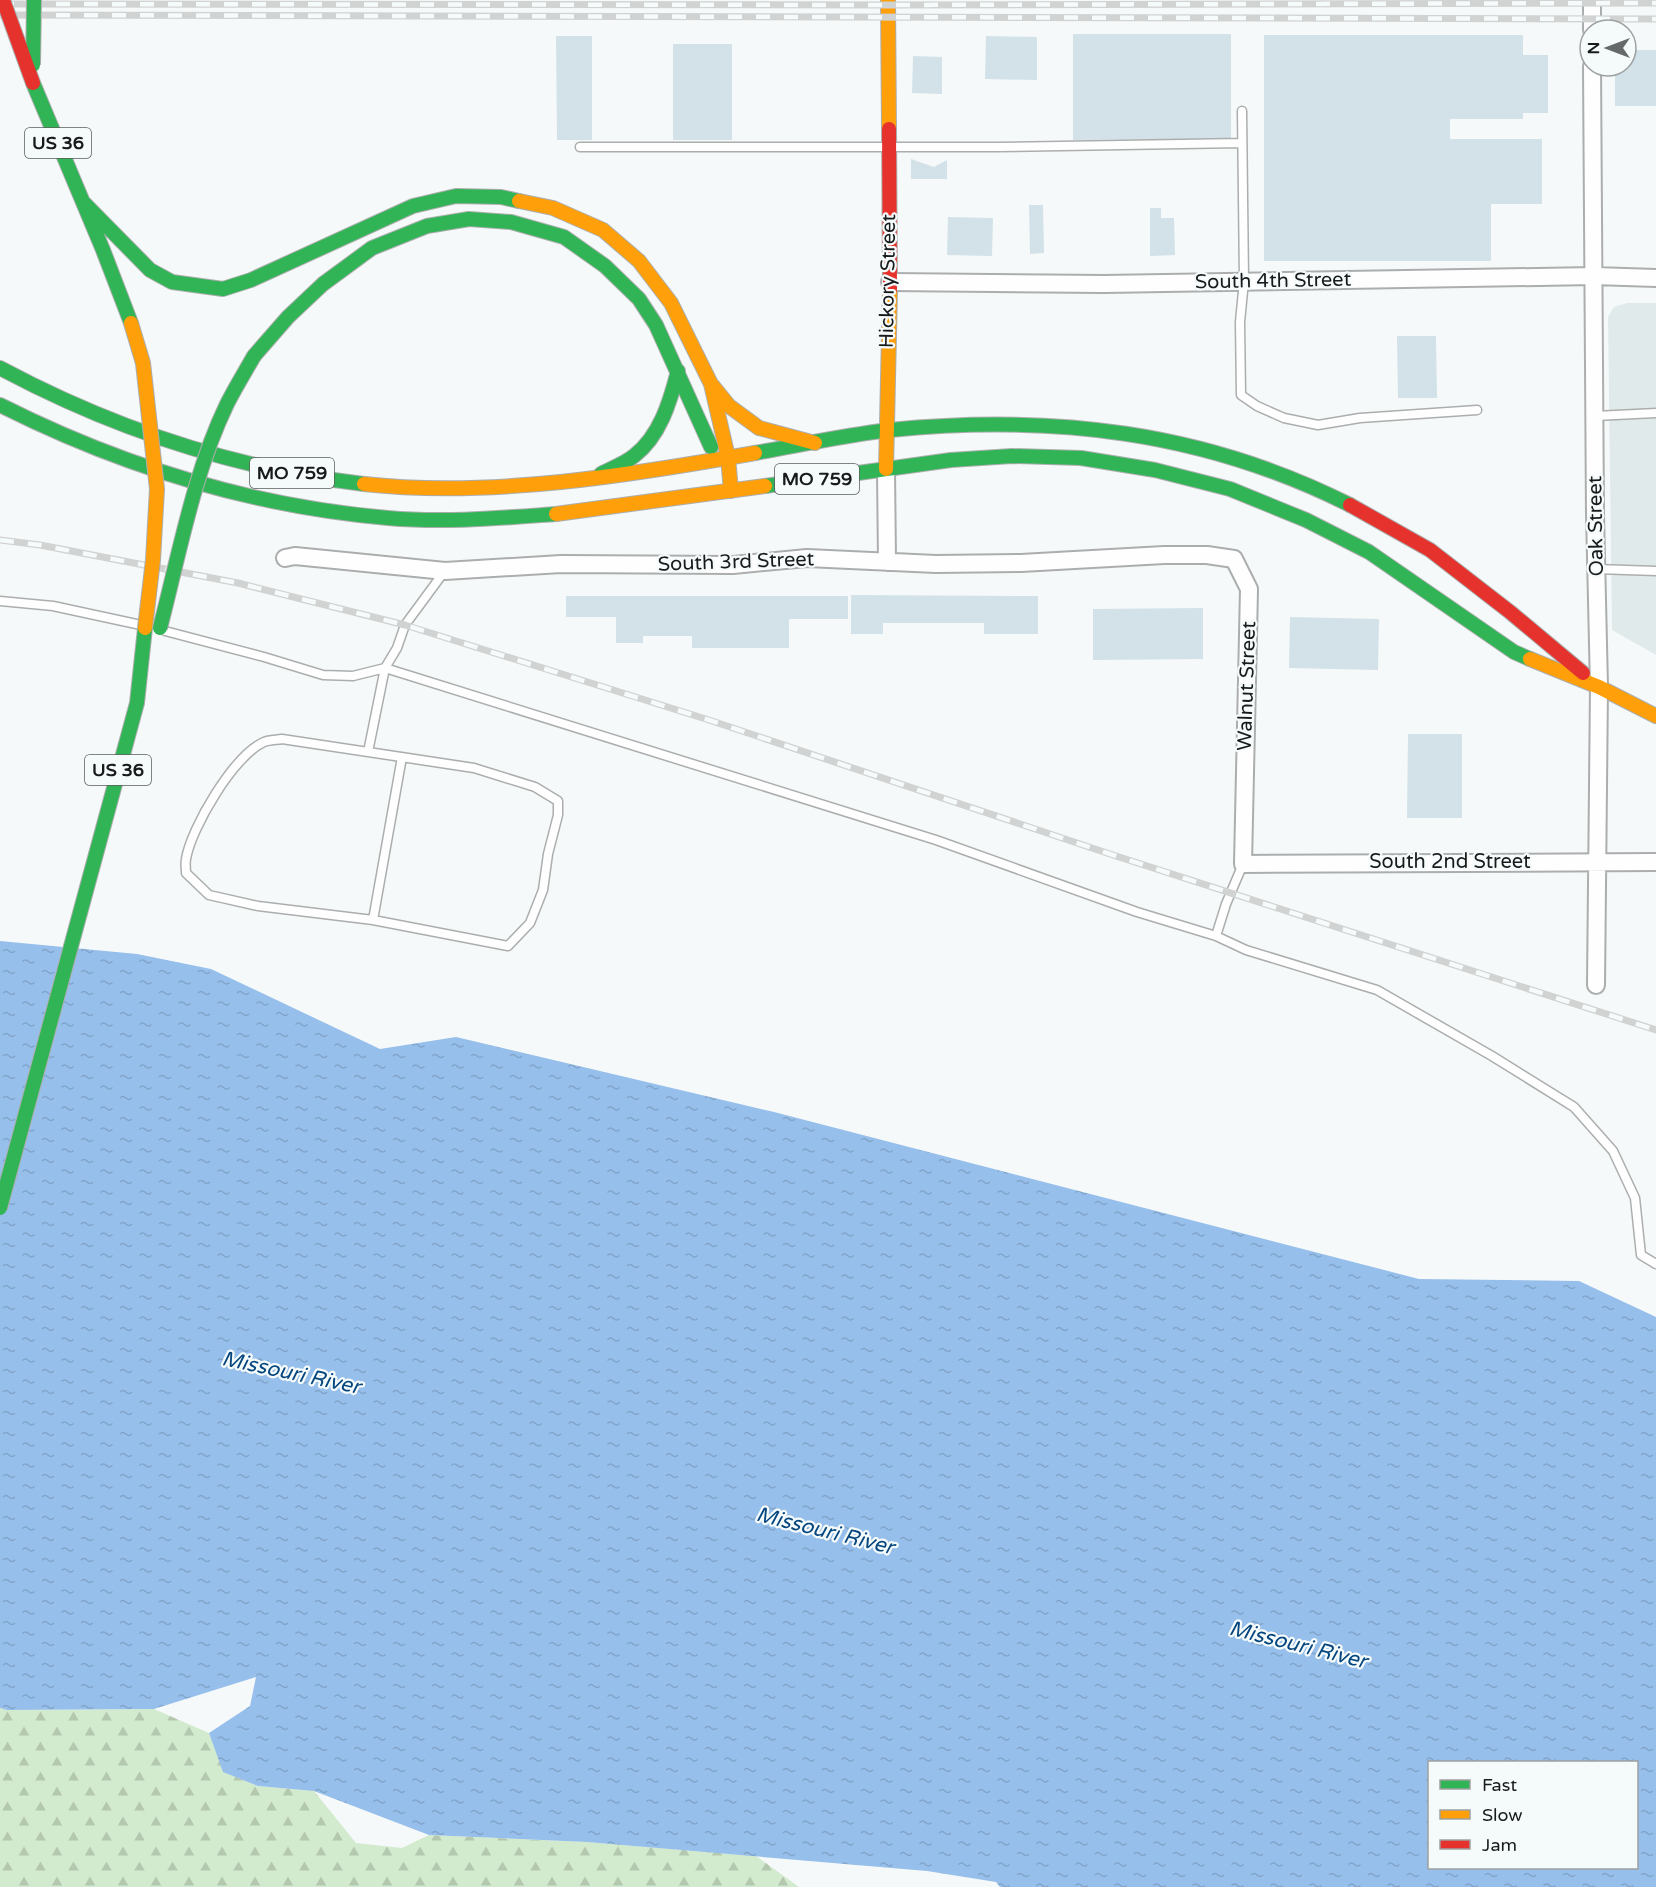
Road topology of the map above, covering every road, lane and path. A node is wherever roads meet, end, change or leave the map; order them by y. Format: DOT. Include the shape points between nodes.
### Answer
graph roads {
  1 [pos="3,0"];
  2 [pos="34,0"];
  3 [pos="888,0"];
  4 [pos="1592,0"];
  5 [pos="1592,18"];
  6 [pos="1592,78"];
  7 [pos="33,83"];
  8 [pos="1242,111"];
  9 [pos="1242,143"];
  10 [pos="580,147"];
  11 [pos="889,147"];
  12 [pos="84,203"];
  13 [pos="1594,276"];
  14 [pos="1656,278"];
  15 [pos="1244,281"];
  16 [pos="890,282"];
  17 [pos="0,368"];
  18 [pos="678,371"];
  19 [pos="711,384"];
  20 [pos="0,405"];
  21 [pos="1477,410"];
  22 [pos="1656,413"];
  23 [pos="1595,416"];
  24 [pos="886,431"];
  25 [pos="815,443"];
  26 [pos="722,458"];
  27 [pos="886,469"];
  28 [pos="602,474"];
  29 [pos="731,491"];
  30 [pos="1186,555"];
  31 [pos="285,558"];
  32 [pos="887,562"];
  33 [pos="1596,569"];
  34 [pos="445,571"];
  35 [pos="1656,571"];
  36 [pos="0,601"];
  37 [pos="386,668"];
  38 [pos="1599,687"];
  39 [pos="137,703"];
  40 [pos="1656,716"];
  41 [pos="368,752"];
  42 [pos="402,757"];
  43 [pos="1599,861"];
  44 [pos="1656,862"];
  45 [pos="1243,864"];
  46 [pos="374,920"];
  47 [pos="1216,936"];
  48 [pos="1596,985"];
  49 [pos="0,1208"];
  50 [pos="1656,1264"];
  1 -- 7 [label="main road, US 36, bridge"];
  2 -- 7 [label="main road, bridge"];
  3 -- 11 [label="main road, Hickory Street"];
  4 -- 5 [label="street"];
  6 -- 13 [label="street, Oak Street"];
  7 -- 12 [label="main road, US 36"];
  8 -- 9 [label="lane"];
  9 -- 11 [label="lane"];
  9 -- 15 [label="lane"];
  10 -- 11 [label="lane"];
  11 -- 16 [label="main road, Hickory Street"];
  12 -- 19 [label="main road" via="150,270 172,282 223,289 413,206 456,196 501,197 553,208 603,231 639,261 671,303"];
  12 -- 39 [label="main road, US 36, bridge" via="143,363 157,489"];
  13 -- 14 [label="street, South 4th Street"];
  13 -- 15 [label="street, South 4th Street"];
  13 -- 23 [label="street, Oak Street"];
  15 -- 16 [label="street, South 4th Street"];
  15 -- 21 [label="lane" via="1241,395 1257,406 1284,418 1318,425 1360,418"];
  16 -- 24 [label="main road, Hickory Street"];
  17 -- 28 [label="main road, MO 759" via="91,414 174,444 260,467 406,487 481,487"];
  18 -- 26 [label="main road"];
  18 -- 28 [label="main road" via="670,404 654,434 635,456"];
  18 -- 39 [label="main road, bridge" via="639,299 605,266 564,237 511,222 469,219 427,226 372,248 323,284 288,317 254,356 227,404 197,486 172,588"];
  19 -- 25 [label="main road" via="729,406 759,428"];
  19 -- 26 [label="main road"];
  20 -- 29 [label="main road, MO 759" via="53,432 130,462 233,494 312,509 389,518 467,520 564,514"];
  22 -- 23 [label="lane"];
  23 -- 33 [label="street, Oak Street"];
  24 -- 25 [label="main road, MO 759"];
  24 -- 27 [label="main road, Hickory Street"];
  24 -- 38 [label="main road, MO 759" via="1022,424 1116,431 1204,448 1268,470 1351,505 1422,544 1527,624"];
  25 -- 26 [label="main road, MO 759"];
  26 -- 28 [label="main road, MO 759"];
  26 -- 29 [label="main road"];
  27 -- 29 [label="main road, MO 759"];
  27 -- 32 [label="street, Hickory Street"];
  27 -- 38 [label="main road, MO 759" via="1012,456 1081,458 1155,470 1230,489 1306,520 1369,552 1514,652"];
  30 -- 32 [label="street, South 3rd Street" via="1022,563"];
  30 -- 45 [label="street, Walnut Street" via="1234,560 1250,589"];
  31 -- 34 [label="street, South 3rd Street"];
  32 -- 34 [label="street, South 3rd Street" via="807,558 733,565 561,564"];
  33 -- 35 [label="lane"];
  33 -- 38 [label="street, Oak Street"];
  34 -- 37 [label="lane" via="405,625"];
  36 -- 37 [label="lane" via="116,618 323,675 353,676"];
  37 -- 41 [label="lane"];
  37 -- 47 [label="lane" via="936,840"];
  38 -- 40 [label="main road, MO 759"];
  38 -- 43 [label="street, Oak Street"];
  39 -- 49 [label="main road, US 36, bridge"];
  41 -- 42 [label="lane"];
  41 -- 46 [label="lane" via="282,739 264,742 224,779 201,818 186,859 186,873 209,895 258,906"];
  42 -- 46 [label="lane"];
  42 -- 46 [label="lane" via="474,768 535,787 558,801 558,815 543,890 530,923 508,946"];
  43 -- 44 [label="street, South 2nd Street"];
  43 -- 45 [label="street, South 2nd Street"];
  43 -- 48 [label="street, Oak Street"];
  45 -- 47 [label="lane"];
  47 -- 50 [label="lane" via="1246,950 1377,990 1574,1107 1613,1151 1635,1198 1641,1255"];
}
